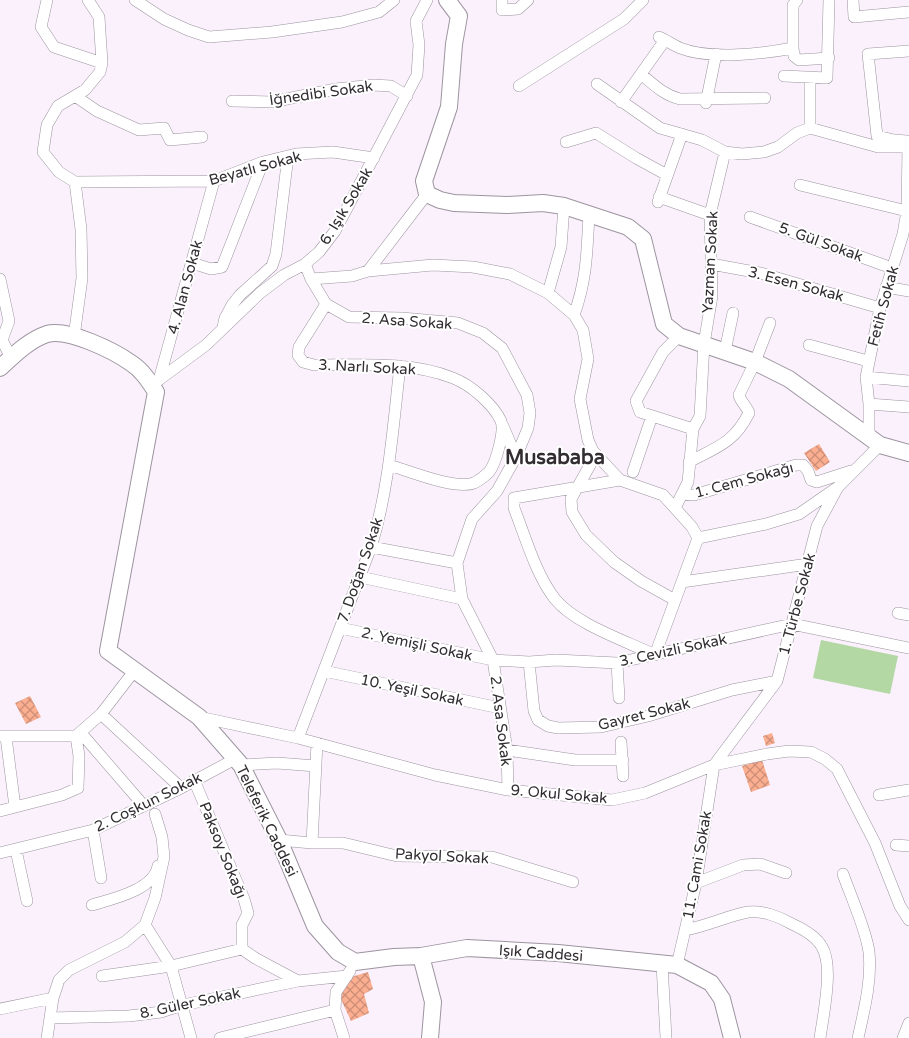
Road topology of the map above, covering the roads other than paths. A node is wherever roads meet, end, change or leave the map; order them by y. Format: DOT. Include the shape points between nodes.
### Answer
graph roads {
  1 [pos="47,0"];
  2 [pos="88,0"];
  3 [pos="135,0"];
  4 [pos="394,0"];
  5 [pos="427,0"];
  6 [pos="447,0"];
  7 [pos="528,0"];
  8 [pos="643,0"];
  9 [pos="797,0"];
  10 [pos="829,0"];
  11 [pos="852,0"];
  12 [pos="502,5"];
  13 [pos="909,12"];
  14 [pos="793,48"];
  15 [pos="909,51"];
  16 [pos="716,54"];
  17 [pos="828,58"];
  18 [pos="102,64"];
  19 [pos="641,74"];
  20 [pos="784,76"];
  21 [pos="810,77"];
  22 [pos="597,84"];
  23 [pos="519,86"];
  24 [pos="75,96"];
  25 [pos="407,96"];
  26 [pos="765,98"];
  27 [pos="232,101"];
  28 [pos="706,101"];
  29 [pos="621,102"];
  30 [pos="810,121"];
  31 [pos="682,134"];
  32 [pos="202,137"];
  33 [pos="566,142"];
  34 [pos="909,145"];
  35 [pos="725,152"];
  36 [pos="288,156"];
  37 [pos="374,158"];
  38 [pos="263,162"];
  39 [pos="667,175"];
  40 [pos="75,182"];
  41 [pos="214,182"];
  42 [pos="908,184"];
  43 [pos="800,185"];
  44 [pos="427,194"];
  45 [pos="564,206"];
  46 [pos="907,211"];
  47 [pos="589,214"];
  48 [pos="710,215"];
  49 [pos="750,217"];
  50 [pos="906,234"];
  51 [pos="192,264"];
  52 [pos="305,264"];
  53 [pos="711,264"];
  54 [pos="892,268"];
  55 [pos="368,271"];
  56 [pos="0,279"];
  57 [pos="311,279"];
  58 [pos="886,287"];
  59 [pos="909,291"];
  60 [pos="548,293"];
  61 [pos="326,304"];
  62 [pos="880,308"];
  63 [pos="733,314"];
  64 [pos="574,315"];
  65 [pos="770,323"];
  66 [pos="222,329"];
  67 [pos="679,336"];
  68 [pos="74,337"];
  69 [pos="704,344"];
  70 [pos="809,345"];
  71 [pos="725,351"];
  72 [pos="868,361"];
  73 [pos="755,362"];
  74 [pos="6,363"];
  75 [pos="400,366"];
  76 [pos="866,377"];
  77 [pos="909,381"];
  78 [pos="158,385"];
  79 [pos="869,404"];
  80 [pos="909,407"];
  81 [pos="652,416"];
  82 [pos="502,422"];
  83 [pos="693,429"];
  84 [pos="875,441"];
  85 [pos="593,452"];
  86 [pos="909,453"];
  87 [pos="516,457"];
  88 [pos="690,462"];
  89 [pos="389,465"];
  90 [pos="855,470"];
  91 [pos="633,472"];
  92 [pos="620,480"];
  93 [pos="838,487"];
  94 [pos="576,488"];
  95 [pos="682,494"];
  96 [pos="675,508"];
  97 [pos="698,538"];
  98 [pos="371,547"];
  99 [pos="457,562"];
  100 [pos="808,564"];
  101 [pos="360,576"];
  102 [pos="682,582"];
  103 [pos="462,599"];
  104 [pos="675,600"];
  105 [pos="792,624"];
  106 [pos="340,628"];
  107 [pos="909,648"];
  108 [pos="655,655"];
  109 [pos="493,660"];
  110 [pos="529,662"];
  111 [pos="617,662"];
  112 [pos="135,670"];
  113 [pos="324,671"];
  114 [pos="777,681"];
  115 [pos="619,698"];
  116 [pos="500,708"];
  117 [pos="101,714"];
  118 [pos="199,717"];
  119 [pos="79,735"];
  120 [pos="3,736"];
  121 [pos="298,738"];
  122 [pos="621,742"];
  123 [pos="317,743"];
  124 [pos="507,750"];
  125 [pos="623,760"];
  126 [pos="238,762"];
  127 [pos="714,765"];
  128 [pos="316,766"];
  129 [pos="623,776"];
  130 [pos="194,780"];
  131 [pos="181,788"];
  132 [pos="508,790"];
  133 [pos="909,790"];
  134 [pos="880,795"];
  135 [pos="15,807"];
  136 [pos="150,808"];
  137 [pos="0,811"];
  138 [pos="93,830"];
  139 [pos="279,840"];
  140 [pos="312,843"];
  141 [pos="896,845"];
  142 [pos="909,846"];
  143 [pos="16,850"];
  144 [pos="0,853"];
  145 [pos="786,873"];
  146 [pos="843,874"];
  147 [pos="101,878"];
  148 [pos="573,882"];
  149 [pos="696,883"];
  150 [pos="27,901"];
  151 [pos="92,905"];
  152 [pos="909,920"];
  153 [pos="144,925"];
  154 [pos="685,930"];
  155 [pos="242,949"];
  156 [pos="421,956"];
  157 [pos="669,964"];
  158 [pos="172,966"];
  159 [pos="351,969"];
  160 [pos="102,976"];
  161 [pos="298,981"];
  162 [pos="53,998"];
  163 [pos="183,1005"];
  164 [pos="0,1009"];
  165 [pos="335,1010"];
  166 [pos="50,1018"];
  167 [pos="909,1023"];
  168 [pos="48,1038"];
  169 [pos="190,1038"];
  170 [pos="220,1038"];
  171 [pos="344,1038"];
  172 [pos="430,1038"];
  173 [pos="666,1038"];
  174 [pos="732,1038"];
  175 [pos="820,1038"];
  176 [pos="858,1038"];
  177 [pos="903,1038"];
  1 -- 18 [label="street" via="42,27 54,47"];
  2 -- 18 [label="street" via="100,17"];
  3 -- 4 [label="street" via="188,30 209,37 342,22 379,12"];
  5 -- 25 [label="street, 6. Işık Sokak" via="416,21 419,45 417,74"];
  6 -- 44 [label="main road" via="459,16 448,106 424,181"];
  7 -- 12 [label="street" via="518,9"];
  8 -- 23 [label="street" via="624,18"];
  9 -- 14 [label="street" via="793,5"];
  10 -- 17 [label="street"];
  11 -- 13 [label="street" via="854,17"];
  14 -- 16 [label="street" via="766,53"];
  14 -- 17 [label="street" via="794,56 799,60"];
  15 -- 34 [label="street" via="868,54 877,136"];
  16 -- 19 [label="street" via="680,48 662,38"];
  16 -- 28 [label="street"];
  17 -- 21 [label="street" via="828,78"];
  18 -- 24 [label="street" via="100,72 85,90"];
  19 -- 28 [label="street" via="671,96"];
  19 -- 29 [label="street"];
  20 -- 21 [label="street"];
  21 -- 30 [label="street"];
  22 -- 29 [label="street"];
  24 -- 32 [label="street" via="97,111 139,130 164,128 170,140"];
  24 -- 40 [label="street" via="58,106 47,125 43,152 59,172"];
  25 -- 27 [label="street, İğnedibi Sokak" via="391,86 373,85 272,102"];
  25 -- 37 [label="street, 6. Işık Sokak"];
  26 -- 28 [label="street"];
  29 -- 31 [label="street" via="660,128"];
  31 -- 35 [label="street"];
  31 -- 39 [label="street"];
  33 -- 39 [label="street" via="596,133"];
  34 -- 35 [label="street" via="878,147 810,128 764,152"];
  34 -- 42 [label="street, Fetih Sokak"];
  35 -- 48 [label="street, Yazman Sokak"];
  36 -- 37 [label="street, Beyatlı Sokak" via="333,152"];
  36 -- 38 [label="street, Beyatlı Sokak"];
  36 -- 66 [label="street" via="272,266 236,300"];
  37 -- 52 [label="street, 6. Işık Sokak" via="335,231"];
  38 -- 41 [label="street, Beyatlı Sokak"];
  38 -- 51 [label="street" via="222,267 211,269"];
  39 -- 48 [label="street" via="658,199"];
  40 -- 41 [label="street, Beyatlı Sokak"];
  40 -- 68 [label="street" via="81,229 82,278"];
  41 -- 51 [label="street, 4. Alan Sokak"];
  42 -- 46 [label="street, Fetih Sokak"];
  43 -- 46 [label="street"];
  44 -- 45 [label="main road" via="454,203"];
  44 -- 55 [label="street"];
  45 -- 47 [label="main road"];
  45 -- 60 [label="street" via="561,247"];
  46 -- 50 [label="street, Fetih Sokak"];
  47 -- 64 [label="street" via="586,267"];
  47 -- 67 [label="main road" via="628,227 643,239 664,324"];
  48 -- 53 [label="street, Yazman Sokak"];
  49 -- 54 [label="street, 5. Gül Sokak"];
  50 -- 54 [label="street, Fetih Sokak"];
  51 -- 78 [label="street, 4. Alan Sokak"];
  52 -- 57 [label="street, 2. Asa Sokak"];
  52 -- 66 [label="street, 6. Işık Sokak" via="284,274"];
  53 -- 62 [label="street, 3. Esen Sokak" via="760,273"];
  53 -- 69 [label="street, Yazman Sokak" via="712,296"];
  54 -- 58 [label="street, Fetih Sokak"];
  55 -- 57 [label="street" via="352,276"];
  55 -- 60 [label="street" via="433,265 472,267 510,274"];
  56 -- 74 [label="street" via="9,320 2,340"];
  57 -- 61 [label="street, 2. Asa Sokak"];
  58 -- 59 [label="street"];
  58 -- 62 [label="street, Fetih Sokak"];
  60 -- 64 [label="street"];
  61 -- 75 [label="street, 3. Narlı Sokak" via="299,347 298,355 303,362 314,365"];
  61 -- 87 [label="street, 2. Asa Sokak" via="349,317 458,323 482,333 502,348 528,395 528,428"];
  62 -- 72 [label="street, Fetih Sokak"];
  63 -- 71 [label="street"];
  64 -- 85 [label="street" via="584,330 588,359 580,399"];
  65 -- 73 [label="street"];
  66 -- 78 [label="street, 6. Işık Sokak"];
  67 -- 69 [label="main road"];
  67 -- 81 [label="street" via="663,352 636,402 640,412"];
  68 -- 74 [label="main road" via="50,334 35,339"];
  68 -- 78 [label="main road" via="132,363"];
  69 -- 71 [label="main road"];
  69 -- 83 [label="street, Yazman Sokak" via="700,416"];
  70 -- 72 [label="street"];
  71 -- 73 [label="main road"];
  72 -- 76 [label="street, Fetih Sokak"];
  73 -- 84 [label="main road" via="789,379"];
  73 -- 88 [label="street" via="739,395 749,413 744,423 729,441"];
  75 -- 82 [label="street, 3. Narlı Sokak" via="455,378 472,389"];
  75 -- 89 [label="street, 7. Doğan Sokak"];
  76 -- 77 [label="street"];
  76 -- 79 [label="street, Fetih Sokak"];
  78 -- 112 [label="main road, Teleferik Caddesi" via="108,651"];
  79 -- 80 [label="street"];
  79 -- 84 [label="street, Fetih Sokak"];
  81 -- 83 [label="street"];
  81 -- 91 [label="street"];
  82 -- 87 [label="street, 3. Narlı Sokak"];
  82 -- 89 [label="street" via="497,456 489,472 474,483 446,482"];
  83 -- 88 [label="street, Yazman Sokak"];
  84 -- 86 [label="main road"];
  84 -- 90 [label="street, 1. Türbe Sokak"];
  85 -- 92 [label="street"];
  85 -- 94 [label="street" via="590,466"];
  87 -- 99 [label="street, 2. Asa Sokak" via="497,491 472,519"];
  88 -- 95 [label="street, Yazman Sokak" via="688,482"];
  89 -- 98 [label="street, 7. Doğan Sokak"];
  90 -- 93 [label="street, 1. Türbe Sokak"];
  90 -- 95 [label="street, 1. Cem Sokağı" via="817,482 811,480 803,465 796,465 694,495"];
  92 -- 94 [label="street"];
  92 -- 96 [label="street" via="663,495"];
  93 -- 97 [label="street" via="799,514"];
  93 -- 100 [label="street, 1. Türbe Sokak" via="817,526"];
  94 -- 104 [label="street" via="571,498 572,512 586,535 614,562"];
  94 -- 108 [label="street" via="514,498 514,508 541,575 555,599 580,620"];
  95 -- 96 [label="street, Yazman Sokak"];
  96 -- 97 [label="street" via="692,526"];
  97 -- 102 [label="street"];
  98 -- 99 [label="street"];
  98 -- 101 [label="street, 7. Doğan Sokak"];
  99 -- 103 [label="street, 2. Asa Sokak"];
  100 -- 102 [label="street"];
  100 -- 105 [label="street, 1. Türbe Sokak"];
  101 -- 103 [label="street"];
  101 -- 106 [label="street, 7. Doğan Sokak"];
  102 -- 104 [label="street"];
  103 -- 109 [label="street, 2. Asa Sokak"];
  104 -- 108 [label="street"];
  105 -- 107 [label="street"];
  105 -- 108 [label="street, 3. Cevizli Sokak"];
  105 -- 114 [label="street, 1. Türbe Sokak"];
  106 -- 109 [label="street, 2. Yemişli Sokak"];
  106 -- 113 [label="street, 7. Doğan Sokak"];
  108 -- 111 [label="street, 3. Cevizli Sokak"];
  109 -- 110 [label="street, 3. Cevizli Sokak"];
  109 -- 116 [label="street, 2. Asa Sokak"];
  110 -- 111 [label="street, 3. Cevizli Sokak"];
  110 -- 114 [label="street, Gayret Sokak" via="534,711 538,720 558,728 601,727 732,690"];
  111 -- 115 [label="street"];
  112 -- 117 [label="street"];
  112 -- 118 [label="main road, Teleferik Caddesi"];
  113 -- 116 [label="street, 10. Yeşil Sokak"];
  113 -- 121 [label="street, 7. Doğan Sokak"];
  114 -- 127 [label="street, 1. Türbe Sokak"];
  116 -- 124 [label="street, 2. Asa Sokak"];
  117 -- 119 [label="street"];
  117 -- 131 [label="street"];
  118 -- 121 [label="street, 9. Okul Sokak"];
  118 -- 126 [label="main road, Teleferik Caddesi"];
  119 -- 120 [label="street"];
  119 -- 135 [label="street" via="78,788"];
  119 -- 136 [label="street"];
  120 -- 135 [label="street"];
  121 -- 123 [label="street, 9. Okul Sokak"];
  122 -- 125 [label="street"];
  123 -- 128 [label="street"];
  123 -- 132 [label="street, 9. Okul Sokak" via="435,775"];
  124 -- 125 [label="street" via="575,760"];
  124 -- 132 [label="street, 2. Asa Sokak"];
  125 -- 129 [label="street"];
  126 -- 128 [label="street"];
  126 -- 130 [label="street, 2. Coşkun Sokak"];
  126 -- 139 [label="main road, Teleferik Caddesi"];
  127 -- 132 [label="street, 9. Okul Sokak" via="645,794 612,800"];
  127 -- 149 [label="street, 11. Cami Sokak"];
  127 -- 152 [label="street, 9. Okul Sokak" via="789,751 811,752 825,758 836,769 875,843 900,906"];
  128 -- 140 [label="street"];
  130 -- 131 [label="street, 2. Coşkun Sokak"];
  130 -- 155 [label="street, Paksoy Sokağı" via="248,913 242,925"];
  131 -- 136 [label="street, 2. Coşkun Sokak"];
  133 -- 134 [label="street"];
  135 -- 137 [label="street"];
  136 -- 138 [label="street, 2. Coşkun Sokak"];
  136 -- 151 [label="street" via="159,859 157,871 150,882"];
  136 -- 153 [label="street" via="162,837 164,858 155,898"];
  138 -- 143 [label="street, 2. Coşkun Sokak"];
  138 -- 147 [label="street"];
  139 -- 140 [label="street, Pakyol Sokak"];
  139 -- 159 [label="main road, Teleferik Caddesi" via="315,926"];
  140 -- 148 [label="street, Pakyol Sokak" via="343,843 397,856 492,857"];
  141 -- 142 [label="street"];
  143 -- 144 [label="street, 2. Coşkun Sokak"];
  143 -- 150 [label="street"];
  145 -- 149 [label="street" via="760,864 743,865"];
  146 -- 176 [label="street" via="869,952"];
  149 -- 154 [label="street, 11. Cami Sokak"];
  153 -- 158 [label="street"];
  153 -- 162 [label="street" via="125,942 69,970 59,980"];
  154 -- 157 [label="street, 11. Cami Sokak"];
  154 -- 175 [label="street" via="750,912 777,917 808,932 822,947 828,965"];
  155 -- 158 [label="street"];
  155 -- 161 [label="street"];
  156 -- 157 [label="main road, Işık Caddesi" via="467,948"];
  156 -- 159 [label="main road" via="394,957"];
  156 -- 172 [label="main road" via="433,1002"];
  157 -- 173 [label="street"];
  157 -- 174 [label="main road, Işık Caddesi" via="711,983 722,999"];
  158 -- 160 [label="street"];
  158 -- 163 [label="street"];
  159 -- 161 [label="street, 8. Güler Sokak"];
  159 -- 165 [label="street" via="336,992"];
  161 -- 163 [label="street, 8. Güler Sokak"];
  162 -- 164 [label="street"];
  162 -- 166 [label="street"];
  163 -- 166 [label="street, 8. Güler Sokak" via="129,1016"];
  163 -- 169 [label="street"];
  165 -- 170 [label="street"];
  165 -- 171 [label="street"];
  166 -- 168 [label="street"];
  167 -- 177 [label="street"];
}
